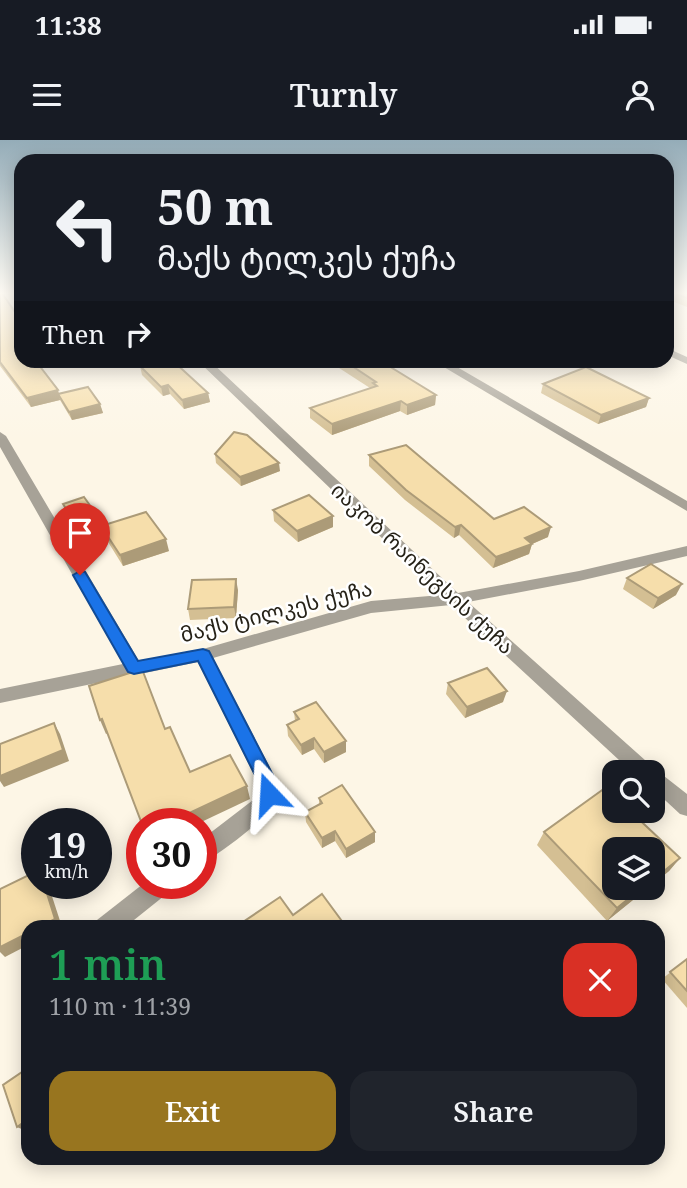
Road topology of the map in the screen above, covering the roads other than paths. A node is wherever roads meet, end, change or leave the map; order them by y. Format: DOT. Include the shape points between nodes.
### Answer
graph roads {
  1 [pos="210,368"];
  2 [pos="451,368"];
  3 [pos="0,436"];
  4 [pos="687,507"];
  5 [pos="687,551"];
  6 [pos="454,599"];
  7 [pos="203,655"];
  8 [pos="134,668"];
  9 [pos="0,696"];
  10 [pos="633,760"];
  11 [pos="665,788"];
  12 [pos="687,807"];
  13 [pos="217,840"];
  14 [pos="142,899"];
  15 [pos="115,920"];
  1 -- 6 [label="street, იაკობ რაინეგსის ქუჩა"];
  2 -- 4 [label="street"];
  3 -- 8 [label="street"];
  5 -- 6 [label="street, მაქს ტილკეს ქუჩა"];
  6 -- 7 [label="street, მაქს ტილკეს ქუჩა" via="371,607"];
  6 -- 10 [label="street, იაკობ რაინეგსის ქუჩა"];
  7 -- 8 [label="street, მაქს ტილკეს ქუჩა"];
  7 -- 13 [label="street" via="269,785 264,803"];
  8 -- 9 [label="street, მაქს ტილკეს ქუჩა"];
  11 -- 12 [label="street"];
  14 -- 15 [label="street"];
}
